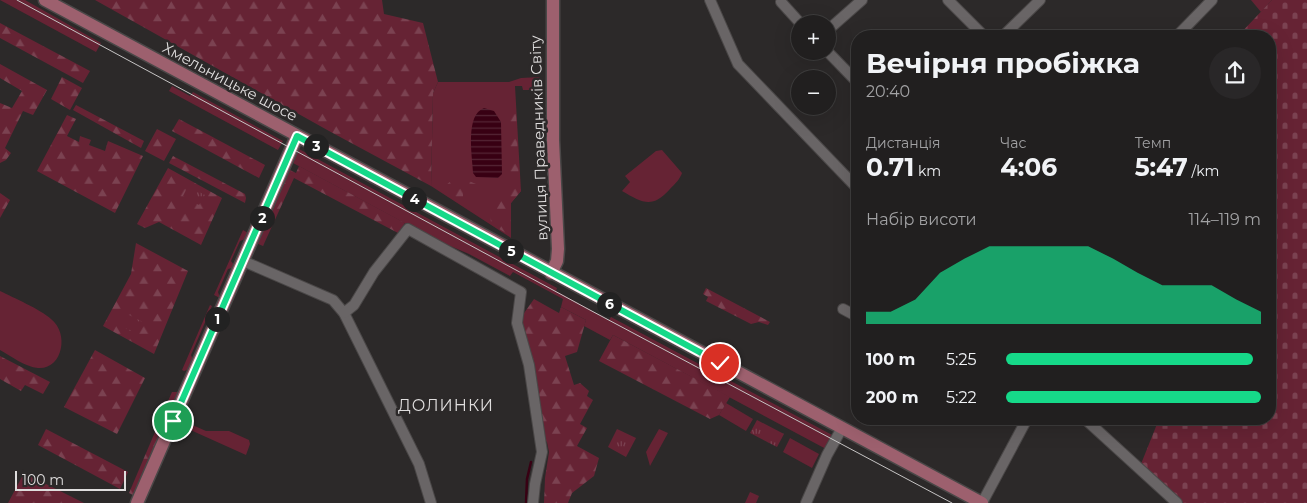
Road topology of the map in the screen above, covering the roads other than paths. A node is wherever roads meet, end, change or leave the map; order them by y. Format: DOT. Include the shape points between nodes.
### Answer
graph roads {
  1 [pos="45,0"];
  2 [pos="553,0"];
  3 [pos="710,0"];
  4 [pos="862,0"];
  5 [pos="948,0"];
  6 [pos="1040,0"];
  7 [pos="1212,0"];
  8 [pos="781,2"];
  9 [pos="793,15"];
  10 [pos="836,23"];
  11 [pos="978,30"];
  12 [pos="1009,30"];
  13 [pos="1183,30"];
  14 [pos="836,60"];
  15 [pos="851,76"];
  16 [pos="297,136"];
  17 [pos="851,182"];
  18 [pos="243,261"];
  19 [pos="551,273"];
  20 [pos="843,309"];
  21 [pos="344,313"];
  22 [pos="851,313"];
  23 [pos="1024,425"];
  24 [pos="1092,425"];
  25 [pos="842,428"];
  26 [pos="137,503"];
  27 [pos="431,503"];
  28 [pos="533,503"];
  29 [pos="806,503"];
  30 [pos="982,503"];
  31 [pos="1176,503"];
  1 -- 16 [label="main road, Хмельницьке шосе"];
  2 -- 19 [label="main road, вулиця Праведників Світу" via="553,140 558,249 557,262"];
  3 -- 17 [label="street" via="738,64"];
  4 -- 10 [label="street"];
  5 -- 11 [label="street"];
  6 -- 12 [label="street"];
  7 -- 13 [label="street"];
  8 -- 9 [label="street"];
  14 -- 15 [label="street"];
  16 -- 18 [label="main road"];
  16 -- 19 [label="main road, Хмельницьке шосе"];
  18 -- 21 [label="street" via="333,300"];
  18 -- 26 [label="main road"];
  19 -- 25 [label="main road, Хмельницьке шосе"];
  20 -- 22 [label="street"];
  21 -- 27 [label="street" via="419,464"];
  21 -- 28 [label="street" via="354,305 374,272 408,229 521,292 517,324 529,365 542,452"];
  23 -- 30 [label="street, Хмельницьке шосе"];
  24 -- 31 [label="street"];
  25 -- 29 [label="street"];
  25 -- 30 [label="main road, Хмельницьке шосе"];
}
